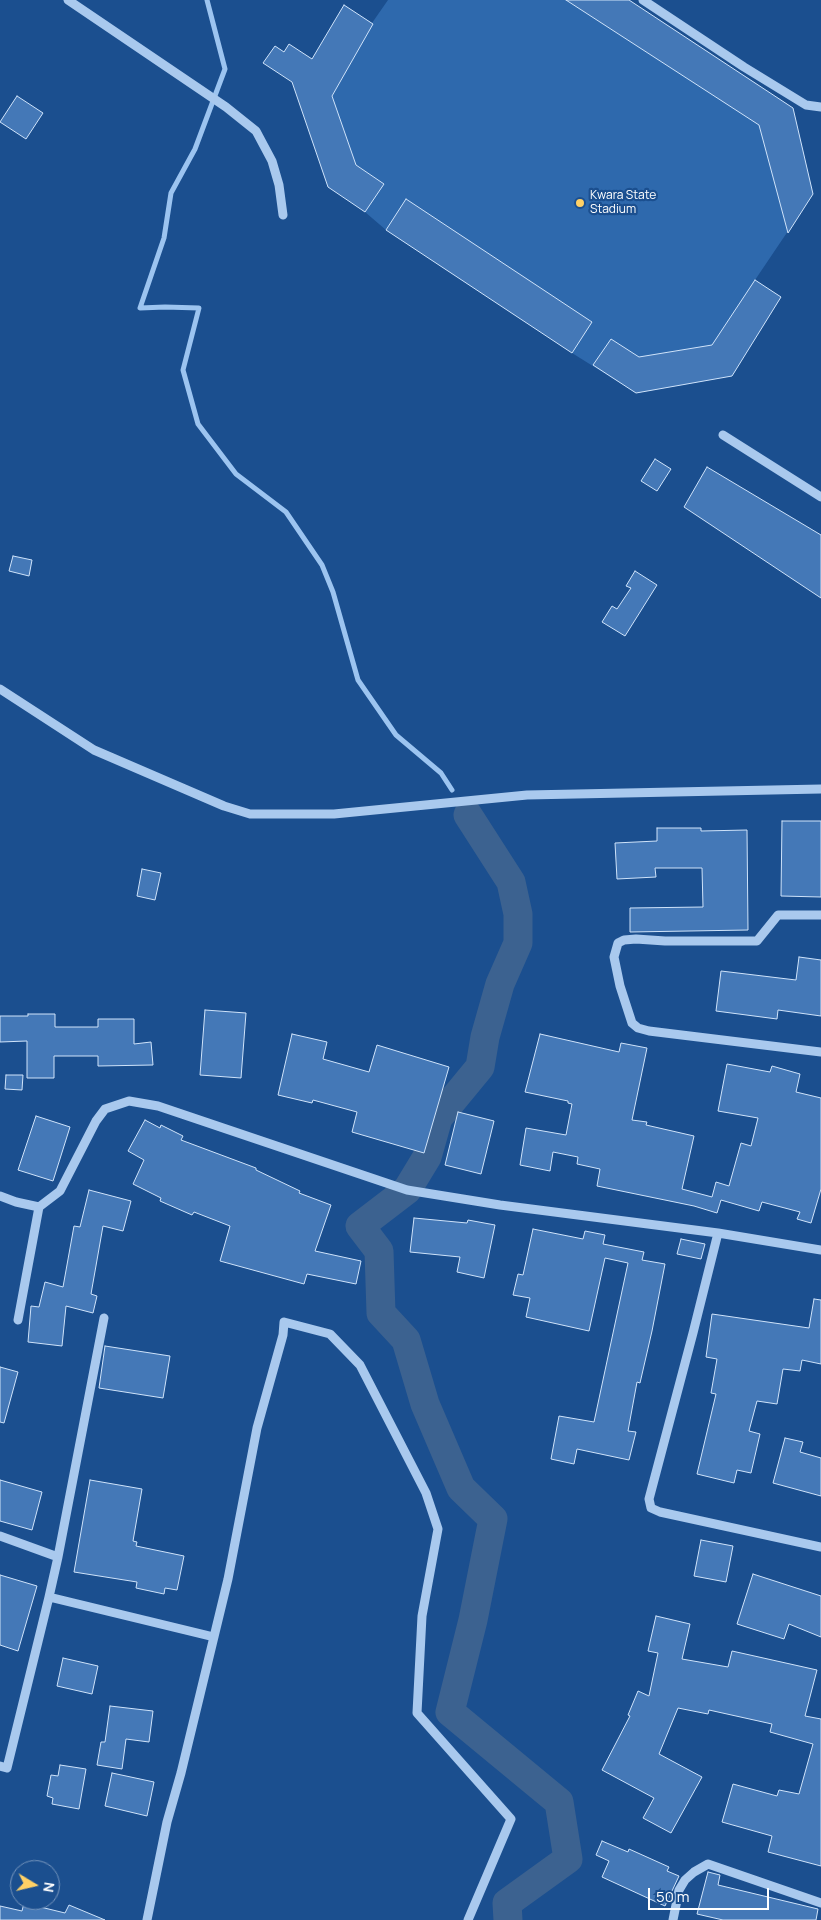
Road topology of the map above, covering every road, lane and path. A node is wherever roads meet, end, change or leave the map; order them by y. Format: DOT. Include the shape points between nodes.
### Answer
graph roads {
  1 [pos="68,0"];
  2 [pos="643,0"];
  3 [pos="821,107"];
  4 [pos="283,215"];
  5 [pos="723,435"];
  6 [pos="821,497"];
  7 [pos="0,689"];
  8 [pos="821,789"];
  9 [pos="821,915"];
  10 [pos="821,1052"];
  11 [pos="0,1196"];
  12 [pos="39,1207"];
  13 [pos="718,1233"];
  14 [pos="821,1250"];
  15 [pos="104,1318"];
  16 [pos="18,1320"];
  17 [pos="0,1536"];
  18 [pos="821,1547"];
  19 [pos="58,1557"];
  20 [pos="48,1597"];
  21 [pos="214,1637"];
  22 [pos="0,1766"];
  23 [pos="821,1903"];
  24 [pos="147,1920"];
  25 [pos="468,1920"];
  26 [pos="673,1920"];
  1 -- 4 [label="street" via="226,107 256,131 272,161"];
  2 -- 3 [label="street" via="806,105"];
  5 -- 6 [label="street"];
  7 -- 8 [label="street" via="94,750 250,814 334,814 527,795"];
  9 -- 10 [label="street" via="778,915 757,941 624,940 618,943 614,957 632,1022 638,1028"];
  11 -- 12 [label="street"];
  12 -- 13 [label="street" via="60,1191 105,1109 128,1101 158,1106 407,1190"];
  12 -- 16 [label="street"];
  13 -- 14 [label="street"];
  13 -- 18 [label="street" via="649,1499 651,1508"];
  15 -- 19 [label="street"];
  17 -- 19 [label="street"];
  19 -- 20 [label="street"];
  20 -- 21 [label="street"];
  20 -- 22 [label="street" via="7,1768"];
  21 -- 24 [label="street" via="167,1822"];
  21 -- 25 [label="street" via="257,1428 284,1322 330,1334 360,1365 426,1493 438,1529 422,1616 417,1713 511,1819"];
  23 -- 26 [label="street" via="708,1864 694,1872 682,1885"];
}
